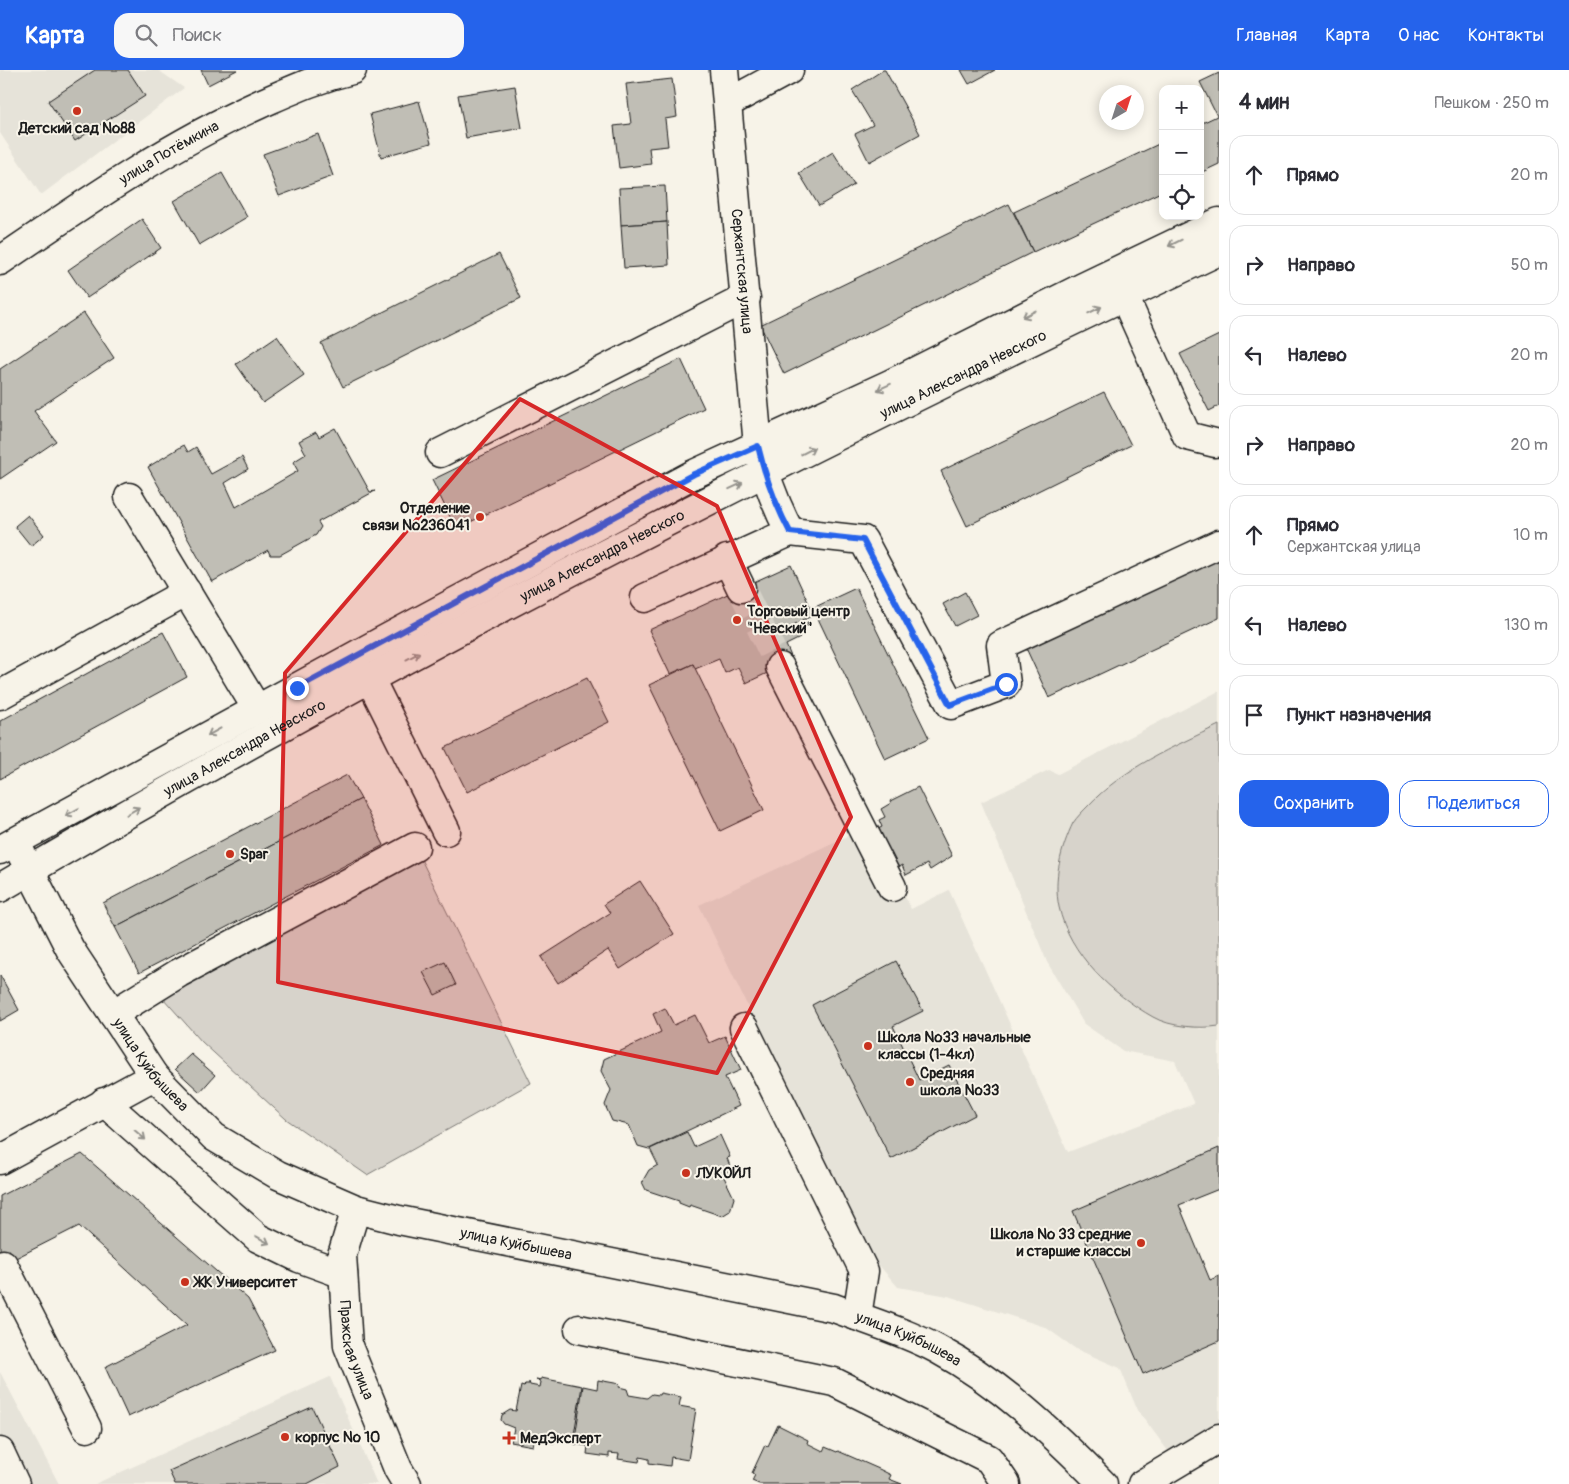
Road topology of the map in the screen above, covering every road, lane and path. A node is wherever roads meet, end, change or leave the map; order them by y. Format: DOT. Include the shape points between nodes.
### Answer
graph roads {
  1 [pos="352,70"];
  2 [pos="724,70"];
  3 [pos="789,70"];
  4 [pos="319,74"];
  5 [pos="728,103"];
  6 [pos="1219,222"];
  7 [pos="1219,251"];
  8 [pos="0,261"];
  9 [pos="1124,296"];
  10 [pos="746,298"];
  11 [pos="1215,442"];
  12 [pos="758,446"];
  13 [pos="440,453"];
  14 [pos="765,473"];
  15 [pos="129,497"];
  16 [pos="790,532"];
  17 [pos="1219,544"];
  18 [pos="727,560"];
  19 [pos="741,588"];
  20 [pos="187,592"];
  21 [pos="646,598"];
  22 [pos="780,667"];
  23 [pos="370,679"];
  24 [pos="0,695"];
  25 [pos="257,709"];
  26 [pos="446,830"];
  27 [pos="8,846"];
  28 [pos="415,847"];
  29 [pos="30,870"];
  30 [pos="892,887"];
  31 [pos="0,888"];
  32 [pos="113,1014"];
  33 [pos="744,1028"];
  34 [pos="154,1076"];
  35 [pos="104,1102"];
  36 [pos="0,1160"];
  37 [pos="356,1209"];
  38 [pos="3,1264"];
  39 [pos="343,1274"];
  40 [pos="857,1316"];
  41 [pos="578,1329"];
  42 [pos="87,1428"];
  43 [pos="1219,1438"];
  44 [pos="0,1452"];
  45 [pos="1172,1475"];
  46 [pos="14,1484"];
  47 [pos="407,1484"];
  48 [pos="1006,1484"];
  49 [pos="1102,1484"];
  50 [pos="1142,1484"];
  1 -- 4 [label="main road, улица Потёмкина"];
  2 -- 5 [label="main road, Сержантская улица"];
  3 -- 5 [label="main road"];
  4 -- 8 [label="main road, улица Потёмкина" via="214,125 132,172"];
  5 -- 10 [label="main road, Сержантская улица"];
  6 -- 12 [label="main road, улица Александра Невского, one-way"];
  7 -- 9 [label="main road, улица Александра Невского"];
  9 -- 11 [label="main road" via="1187,436"];
  14 -- 9 [label="main road, улица Александра Невского, one-way"];
  10 -- 12 [label="main road, Сержантская улица"];
  10 -- 13 [label="main road"];
  12 -- 14 [label="main road, Сержантская улица"];
  12 -- 25 [label="main road, улица Александра Невского" via="694,474"];
  14 -- 16 [label="main road, Сержантская улица"];
  23 -- 14 [label="main road, улица Александра Невского, one-way" via="707,500"];
  15 -- 20 [label="main road"];
  16 -- 17 [label="main road" via="863,540 950,705 1006,684 1001,645"];
  16 -- 18 [label="main road"];
  18 -- 19 [label="main road"];
  18 -- 21 [label="main road"];
  20 -- 24 [label="main road"];
  20 -- 25 [label="main road"];
  22 -- 30 [label="main road"];
  23 -- 26 [label="main road"];
  29 -- 23 [label="main road, улица Александра Невского, one-way"];
  25 -- 27 [label="main road, улица Александра Невского, one-way"];
  27 -- 29 [label="main road, улица Куйбышева"];
  28 -- 32 [label="main road" via="180,973"];
  29 -- 31 [label="main road, улица Александра Невского"];
  29 -- 32 [label="main road, улица Куйбышева" via="70,949"];
  32 -- 34 [label="main road, улица Куйбышева"];
  33 -- 40 [label="main road" via="864,1271"];
  34 -- 35 [label="main road"];
  34 -- 37 [label="main road, улица Куйбышева" via="214,1137 278,1176"];
  35 -- 36 [label="main road"];
  35 -- 39 [label="main road, one-way" via="258,1238"];
  37 -- 39 [label="main road, Пражская улица" via="342,1255"];
  37 -- 40 [label="main road, улица Куйбышева" via="834,1308"];
  38 -- 42 [label="main road"];
  39 -- 47 [label="main road, Пражская улица" via="348,1346"];
  40 -- 49 [label="main road, улица Куйбышева" via="937,1349 999,1389 1060,1441"];
  41 -- 48 [label="main road" via="834,1382 989,1460"];
  43 -- 45 [label="main road"];
  44 -- 46 [label="main road"];
  45 -- 50 [label="main road"];
}
